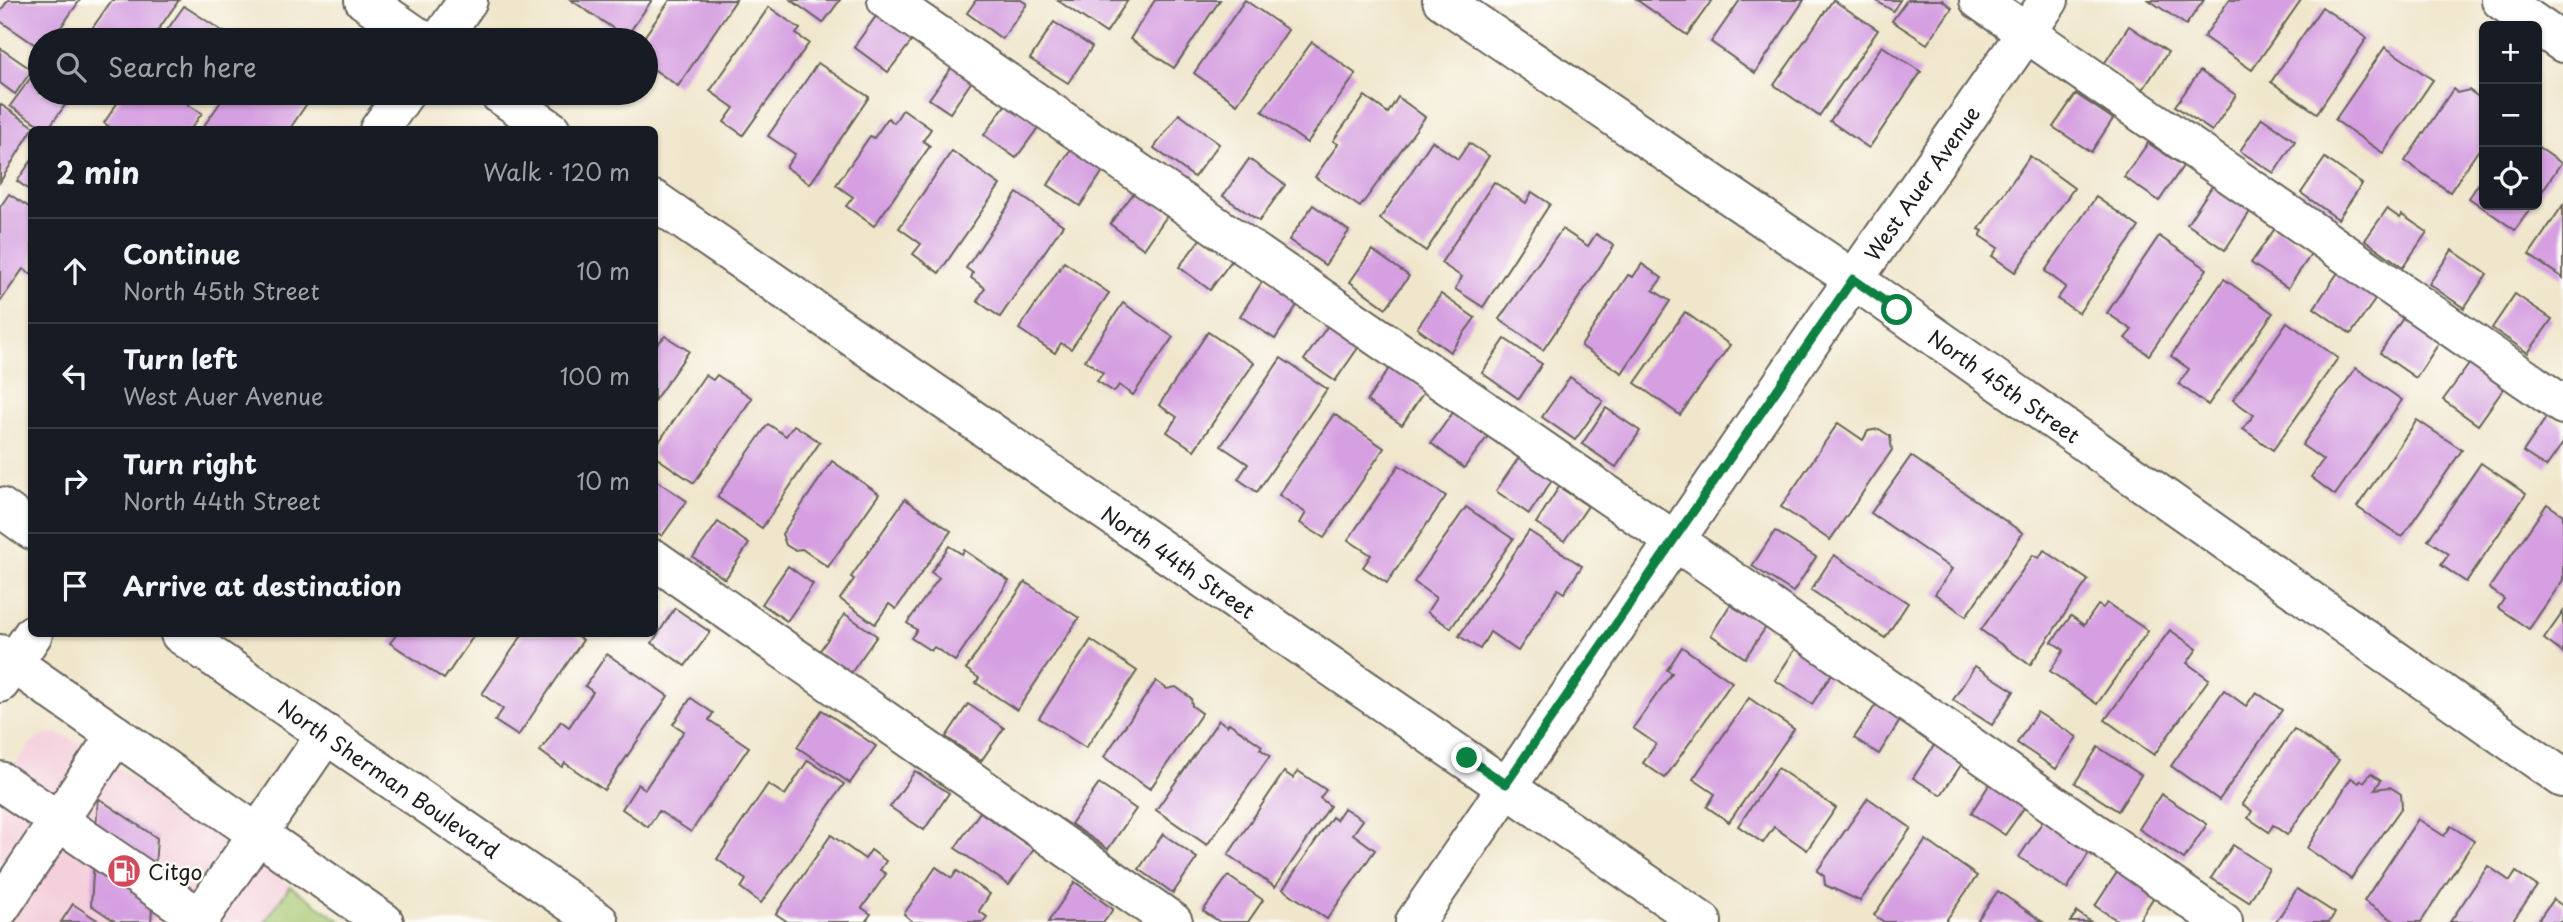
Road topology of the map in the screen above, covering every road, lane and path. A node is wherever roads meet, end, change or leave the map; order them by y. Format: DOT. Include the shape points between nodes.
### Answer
graph roads {
  1 [pos="364,0"];
  2 [pos="468,0"];
  3 [pos="887,0"];
  4 [pos="1442,0"];
  5 [pos="1979,0"];
  6 [pos="2049,0"];
  7 [pos="2501,0"];
  8 [pos="405,28"];
  9 [pos="448,28"];
  10 [pos="2026,33"];
  11 [pos="2563,43"];
  12 [pos="397,105"];
  13 [pos="515,105"];
  14 [pos="382,126"];
  15 [pos="545,126"];
  16 [pos="658,203"];
  17 [pos="1853,279"];
  18 [pos="2563,405"];
  19 [pos="0,508"];
  20 [pos="28,527"];
  21 [pos="1674,540"];
  22 [pos="658,562"];
  23 [pos="184,637"];
  24 [pos="12,658"];
  25 [pos="326,734"];
  26 [pos="116,735"];
  27 [pos="2563,778"];
  28 [pos="0,781"];
  29 [pos="1506,784"];
  30 [pos="58,821"];
  31 [pos="258,834"];
  32 [pos="0,908"];
  33 [pos="384,922"];
  34 [pos="599,922"];
  35 [pos="1173,922"];
  36 [pos="1415,922"];
  37 [pos="1702,922"];
  38 [pos="2223,922"];
  1 -- 8 [label="street"];
  2 -- 9 [label="street"];
  3 -- 21 [label="street"];
  4 -- 17 [label="street, North 45th Street"];
  5 -- 10 [label="street"];
  6 -- 10 [label="street, West Auer Avenue"];
  7 -- 11 [label="street"];
  10 -- 17 [label="street, West Auer Avenue"];
  10 -- 18 [label="street"];
  12 -- 14 [label="street"];
  13 -- 15 [label="street"];
  16 -- 29 [label="street, North 44th Street"];
  17 -- 21 [label="street, West Auer Avenue"];
  17 -- 27 [label="street, North 45th Street"];
  19 -- 20 [label="street"];
  21 -- 29 [label="street, West Auer Avenue"];
  21 -- 38 [label="street"];
  22 -- 35 [label="street"];
  23 -- 25 [label="street, North Sherman Boulevard"];
  24 -- 26 [label="street"];
  25 -- 31 [label="street"];
  25 -- 34 [label="street, North Sherman Boulevard"];
  26 -- 30 [label="street"];
  26 -- 31 [label="street"];
  28 -- 30 [label="street"];
  29 -- 36 [label="street, West Auer Avenue"];
  29 -- 37 [label="street, North 44th Street"];
  30 -- 31 [label="street" via="200,918"];
  30 -- 32 [label="street"];
  31 -- 33 [label="street"];
}
